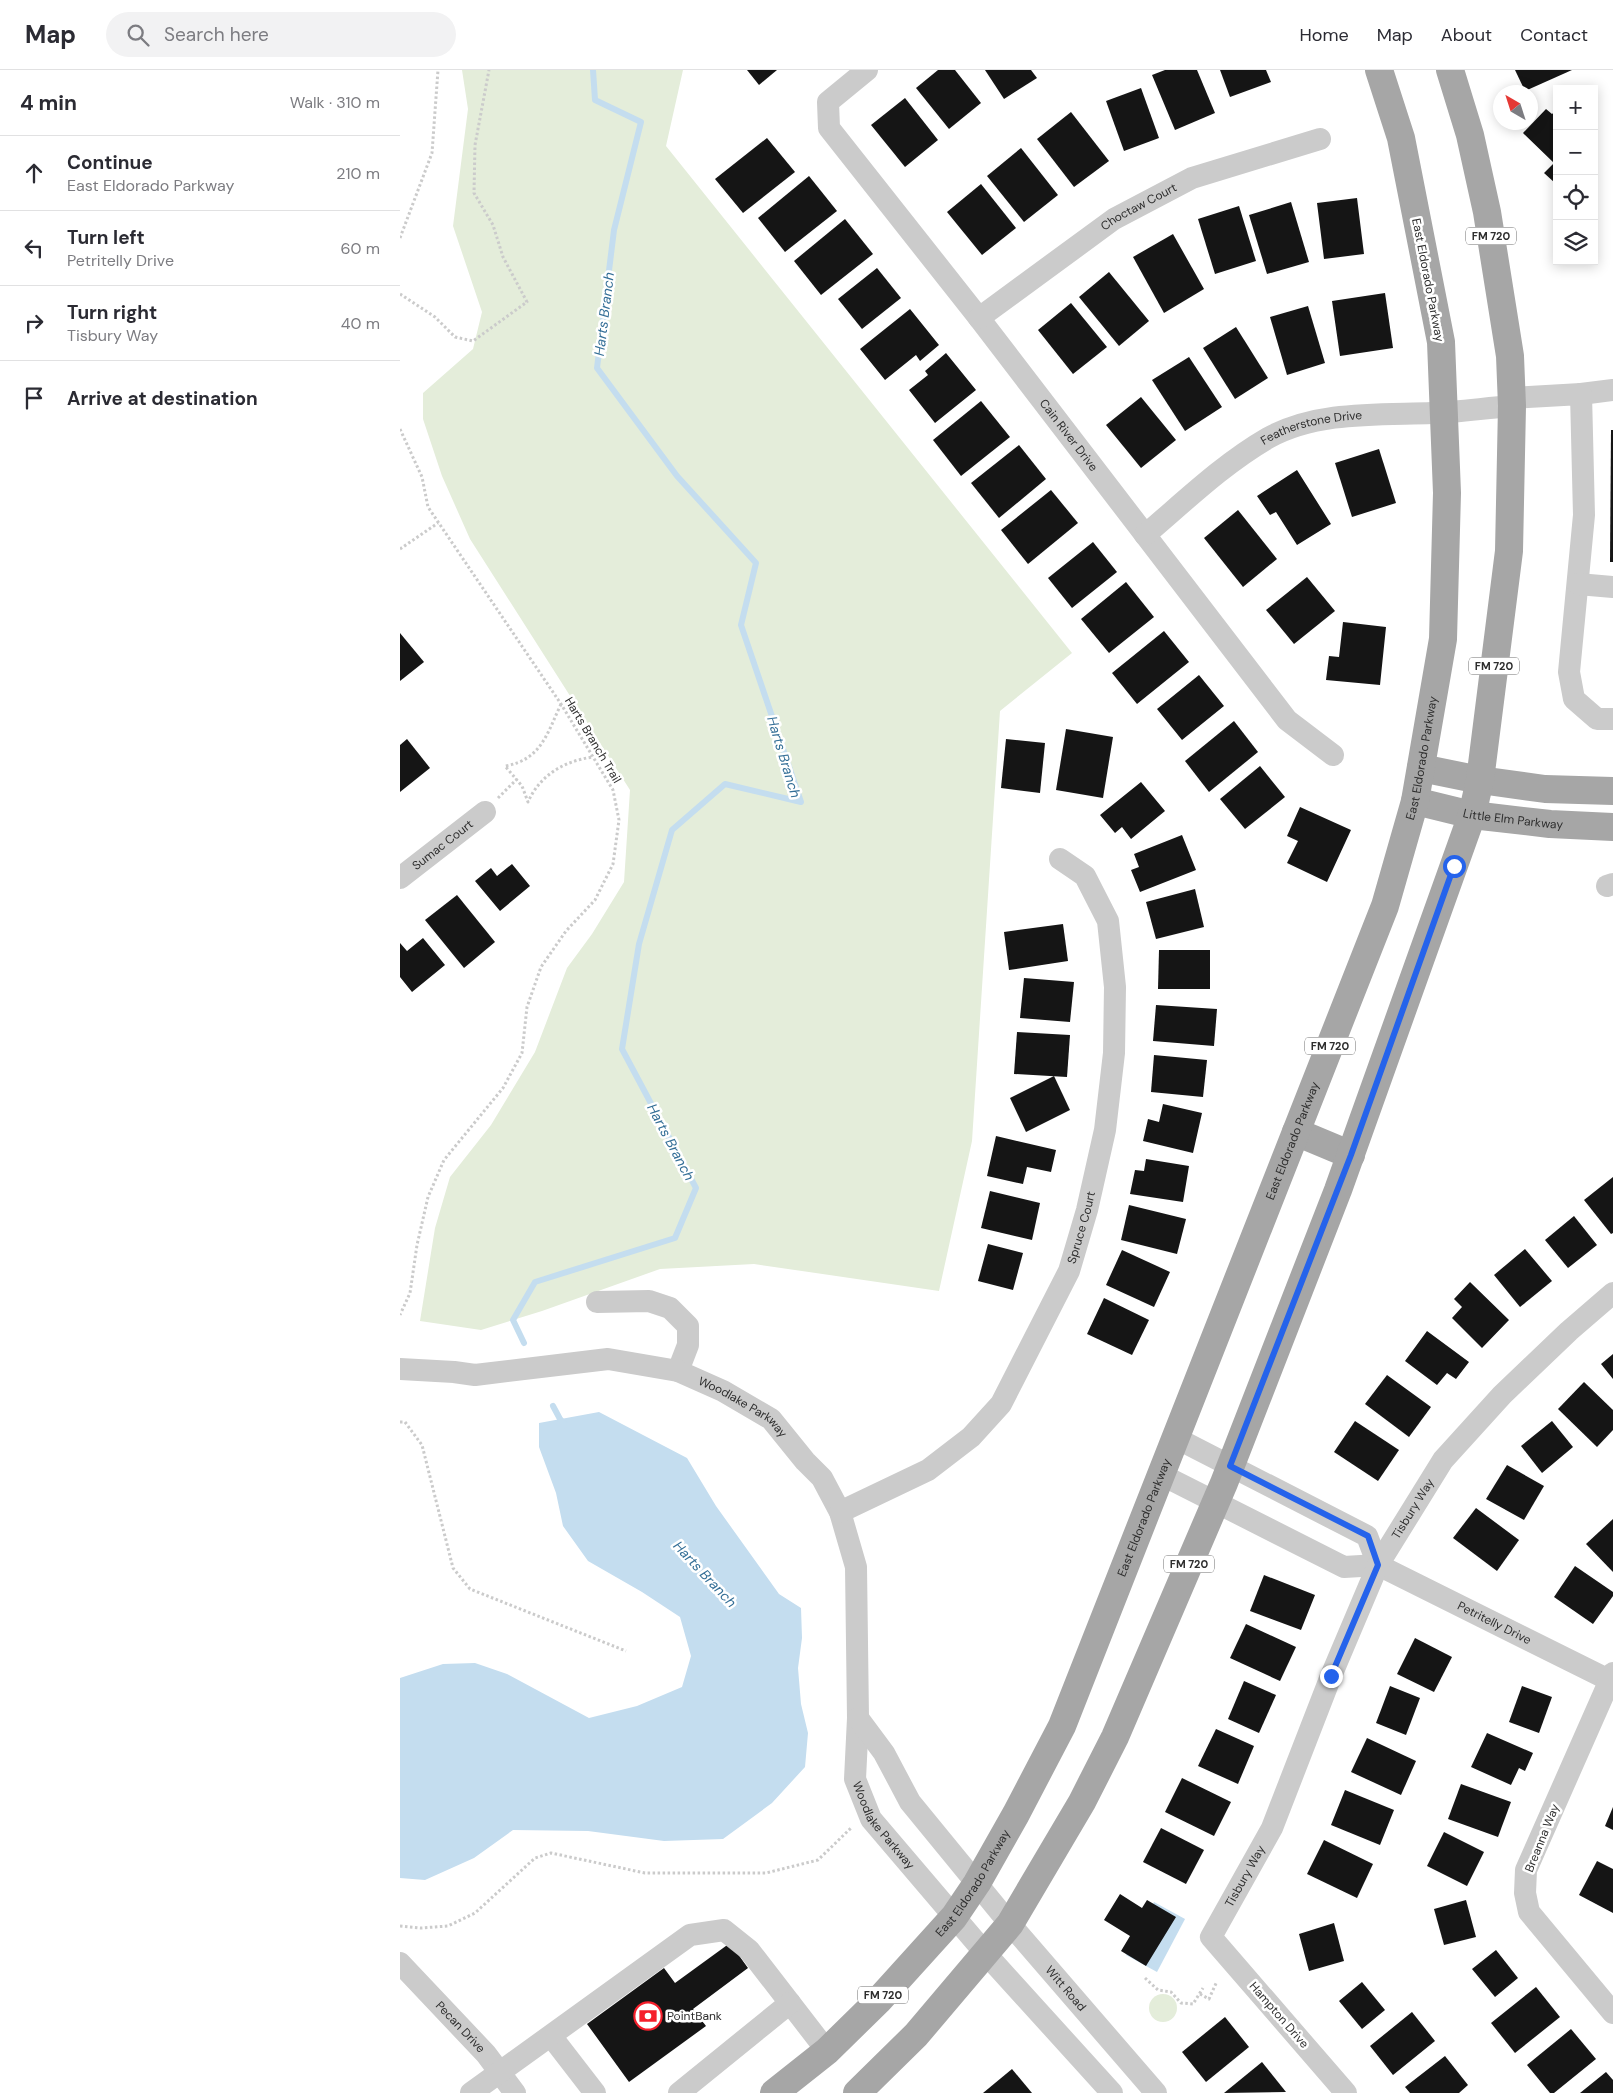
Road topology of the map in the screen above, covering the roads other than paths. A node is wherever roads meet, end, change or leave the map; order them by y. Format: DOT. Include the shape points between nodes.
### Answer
graph roads {
  1 [pos="867,70"];
  2 [pos="1379,70"];
  3 [pos="1450,70"];
  4 [pos="1320,139"];
  5 [pos="979,318"];
  6 [pos="1613,390"];
  7 [pos="1581,394"];
  8 [pos="1512,402"];
  9 [pos="1443,412"];
  10 [pos="1145,535"];
  11 [pos="1578,584"];
  12 [pos="1613,587"];
  13 [pos="1613,719"];
  14 [pos="1333,754"];
  15 [pos="1421,768"];
  16 [pos="1480,780"];
  17 [pos="1613,791"];
  18 [pos="1415,801"];
  19 [pos="485,812"];
  20 [pos="1472,815"];
  21 [pos="1613,827"];
  22 [pos="1060,859"];
  23 [pos="400,878"];
  24 [pos="1296,1132"];
  25 [pos="1351,1155"];
  26 [pos="1613,1293"];
  27 [pos="597,1302"];
  28 [pos="400,1369"];
  29 [pos="678,1371"];
  30 [pos="1176,1438"];
  31 [pos="1230,1466"];
  32 [pos="1162,1474"];
  33 [pos="1216,1502"];
  34 [pos="840,1512"];
  35 [pos="1378,1565"];
  36 [pos="1611,1676"];
  37 [pos="858,1718"];
  38 [pos="977,1883"];
  39 [pos="954,1918"];
  40 [pos="1010,1924"];
  41 [pos="1211,1938"];
  42 [pos="986,1954"];
  43 [pos="400,1963"];
  44 [pos="790,2002"];
  45 [pos="1613,2013"];
  46 [pos="551,2036"];
  47 [pos="827,2051"];
  48 [pos="500,2073"];
  49 [pos="471,2093"];
  50 [pos="515,2093"];
  51 [pos="595,2093"];
  52 [pos="679,2093"];
  53 [pos="774,2093"];
  54 [pos="857,2093"];
  55 [pos="1112,2093"];
  56 [pos="1156,2093"];
  57 [pos="1346,2093"];
  1 -- 5 [label="street, Cain River Drive" via="828,102 829,128"];
  2 -- 9 [label="main road, East Eldorado Parkway" via="1401,138 1441,342"];
  3 -- 8 [label="main road, FM 720" via="1470,135 1487,212 1510,356"];
  4 -- 5 [label="street, Choctaw Court" via="1192,178 1114,220"];
  5 -- 10 [label="street, Cain River Drive"];
  6 -- 7 [label="street, Featherstone Drive"];
  7 -- 8 [label="street, Featherstone Drive"];
  7 -- 11 [label="street" via="1584,514"];
  8 -- 9 [label="street, Featherstone Drive"];
  8 -- 16 [label="main road, FM 720" via="1509,551"];
  9 -- 10 [label="street, Featherstone Drive" via="1339,416 1300,425 1241,455"];
  9 -- 15 [label="main road, East Eldorado Parkway" via="1447,493 1443,639"];
  10 -- 14 [label="street, Cain River Drive" via="1287,720"];
  11 -- 12 [label="street"];
  11 -- 13 [label="street" via="1569,672 1574,699 1597,719"];
  15 -- 16 [label="main road"];
  15 -- 18 [label="main road, East Eldorado Parkway"];
  16 -- 17 [label="main road" via="1545,789"];
  16 -- 20 [label="main road, FM 720"];
  18 -- 20 [label="main road, Little Elm Parkway"];
  18 -- 24 [label="main road, East Eldorado Parkway / FM 720" via="1384,906"];
  19 -- 23 [label="street, Sumac Court"];
  20 -- 21 [label="main road, Little Elm Parkway"];
  20 -- 25 [label="main road, FM 720"];
  22 -- 34 [label="street, Spruce Court" via="1085,876 1108,921 1115,987 1114,1053 1105,1130 1069,1271 1001,1404 972,1437 928,1470"];
  24 -- 25 [label="main road"];
  24 -- 30 [label="main road, East Eldorado Parkway / FM 720"];
  25 -- 31 [label="main road, FM 720"];
  26 -- 35 [label="street, Tisbury Way" via="1502,1395 1443,1460"];
  27 -- 29 [label="street" via="649,1301 670,1308 688,1326 688,1345"];
  28 -- 29 [label="street, Woodlake Parkway" via="474,1375 608,1359"];
  29 -- 34 [label="street, Woodlake Parkway" via="723,1391 771,1419 822,1478"];
  30 -- 31 [label="street"];
  30 -- 32 [label="main road, East Eldorado Parkway / FM 720"];
  31 -- 33 [label="main road, FM 720"];
  31 -- 35 [label="street" via="1368,1536"];
  32 -- 33 [label="street, Petritelly Drive"];
  32 -- 38 [label="main road, East Eldorado Parkway / FM 720" via="1062,1726"];
  33 -- 35 [label="street, Petritelly Drive" via="1344,1567"];
  33 -- 40 [label="main road, FM 720" via="1115,1737 1082,1802"];
  34 -- 37 [label="street, Woodlake Parkway" via="856,1567"];
  35 -- 36 [label="street, Petritelly Drive"];
  35 -- 41 [label="street, Tisbury Way" via="1272,1828"];
  36 -- 45 [label="street, Breanna Way" via="1526,1870 1525,1893 1529,1912"];
  37 -- 38 [label="street" via="884,1753 910,1802"];
  37 -- 39 [label="street, Woodlake Parkway" via="855,1778 872,1819"];
  38 -- 39 [label="main road, East Eldorado Parkway / FM 720"];
  38 -- 40 [label="street, Witt Road"];
  39 -- 42 [label="street"];
  39 -- 47 [label="main road, East Eldorado Parkway / FM 720"];
  40 -- 42 [label="main road, FM 720"];
  40 -- 56 [label="street, Witt Road"];
  41 -- 57 [label="street, Hampton Drive"];
  42 -- 54 [label="main road, FM 720" via="916,2035"];
  42 -- 55 [label="street"];
  43 -- 48 [label="street, Pecan Drive"];
  44 -- 46 [label="street" via="749,1950 724,1930 707,1932 690,1935"];
  44 -- 47 [label="street"];
  44 -- 52 [label="street"];
  46 -- 48 [label="street"];
  46 -- 51 [label="street"];
  47 -- 53 [label="main road, East Eldorado Parkway / FM 720"];
  48 -- 49 [label="street"];
  48 -- 50 [label="street, Pecan Drive"];
}
